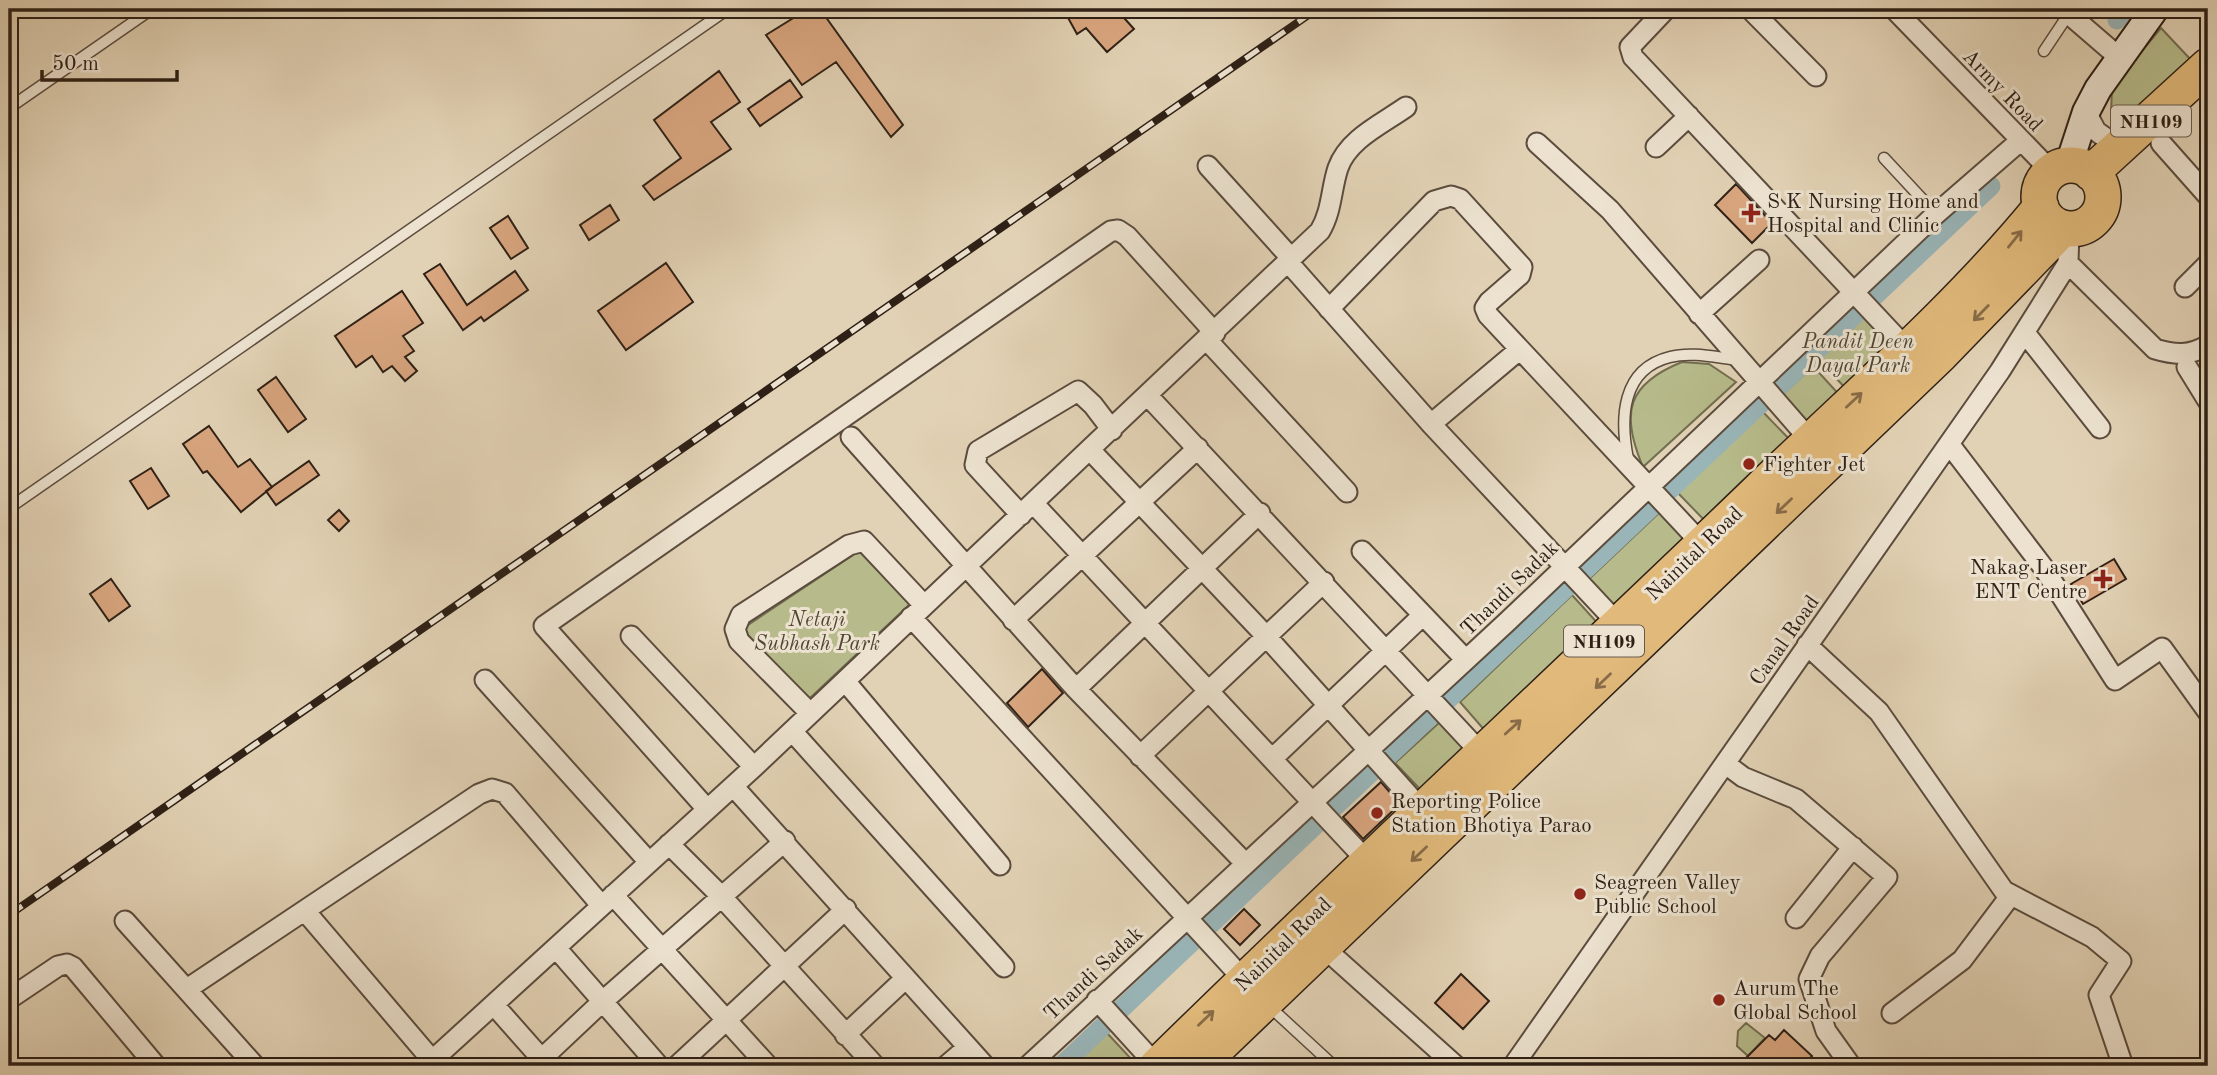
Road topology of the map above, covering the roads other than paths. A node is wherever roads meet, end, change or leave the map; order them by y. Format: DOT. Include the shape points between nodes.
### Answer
graph roads {
  1 [pos="152,9"];
  2 [pos="727,9"];
  3 [pos="1666,9"];
  4 [pos="1750,9"];
  5 [pos="1894,9"];
  6 [pos="2155,9"];
  7 [pos="2066,12"];
  8 [pos="2044,51"];
  9 [pos="2121,59"];
  10 [pos="2208,66"];
  11 [pos="1816,76"];
  12 [pos="2208,99"];
  13 [pos="1406,107"];
  14 [pos="9,108"];
  15 [pos="2087,111"];
  16 [pos="1689,116"];
  17 [pos="2020,141"];
  18 [pos="1537,143"];
  19 [pos="2161,143"];
  20 [pos="1656,147"];
  21 [pos="2121,149"];
  22 [pos="1884,158"];
  23 [pos="1208,166"];
  24 [pos="2079,177"];
  25 [pos="2208,196"];
  26 [pos="1936,214"];
  27 [pos="2060,232"];
  28 [pos="1289,260"];
  29 [pos="1759,260"];
  30 [pos="2208,264"];
  31 [pos="2185,287"];
  32 [pos="1864,300"];
  33 [pos="1329,309"];
  34 [pos="1699,314"];
  35 [pos="2025,333"];
  36 [pos="1211,337"];
  37 [pos="2208,345"];
  38 [pos="1519,349"];
  39 [pos="1907,349"];
  40 [pos="1740,360"];
  41 [pos="2187,368"];
  42 [pos="1767,391"];
  43 [pos="1149,397"];
  44 [pos="2208,401"];
  45 [pos="1431,425"];
  46 [pos="2100,428"];
  47 [pos="1112,430"];
  48 [pos="851,437"];
  49 [pos="1950,445"];
  50 [pos="1198,448"];
  51 [pos="1091,451"];
  52 [pos="1820,451"];
  53 [pos="1630,466"];
  54 [pos="1347,492"];
  55 [pos="1655,494"];
  56 [pos="1140,502"];
  57 [pos="9,508"];
  58 [pos="1028,509"];
  59 [pos="1260,513"];
  60 [pos="1703,545"];
  61 [pos="1362,551"];
  62 [pos="1082,555"];
  63 [pos="965,567"];
  64 [pos="1202,568"];
  65 [pos="1571,575"];
  66 [pos="1324,582"];
  67 [pos="917,611"];
  68 [pos="1423,615"];
  69 [pos="1013,620"];
  70 [pos="1145,624"];
  71 [pos="1620,626"];
  72 [pos="631,636"];
  73 [pos="1266,636"];
  74 [pos="1807,645"];
  75 [pos="1385,648"];
  76 [pos="1466,660"];
  77 [pos="485,680"];
  78 [pos="845,681"];
  79 [pos="1076,689"];
  80 [pos="1208,692"];
  81 [pos="1328,704"];
  82 [pos="1436,704"];
  83 [pos="2208,712"];
  84 [pos="810,713"];
  85 [pos="792,731"];
  86 [pos="1482,754"];
  87 [pos="1140,756"];
  88 [pos="1376,757"];
  89 [pos="1272,759"];
  90 [pos="1727,765"];
  91 [pos="754,767"];
  92 [pos="733,786"];
  93 [pos="707,809"];
  94 [pos="1321,810"];
  95 [pos="1422,810"];
  96 [pos="785,841"];
  97 [pos="669,844"];
  98 [pos="1853,847"];
  99 [pos="649,862"];
  100 [pos="1245,863"];
  101 [pos="1000,865"];
  102 [pos="1378,872"];
  103 [pos="2011,895"];
  104 [pos="721,897"];
  105 [pos="607,900"];
  106 [pos="846,909"];
  107 [pos="305,911"];
  108 [pos="1796,918"];
  109 [pos="125,921"];
  110 [pos="1195,927"];
  111 [pos="1322,946"];
  112 [pos="556,948"];
  113 [pos="660,950"];
  114 [pos="1004,967"];
  115 [pos="786,968"];
  116 [pos="906,978"];
  117 [pos="187,989"];
  118 [pos="1255,991"];
  119 [pos="9,999"];
  120 [pos="603,1001"];
  121 [pos="494,1005"];
  122 [pos="1107,1011"];
  123 [pos="1892,1013"];
  124 [pos="728,1021"];
  125 [pos="845,1035"];
  126 [pos="967,1048"];
  127 [pos="542,1064"];
  128 [pos="432,1065"];
  129 [pos="156,1066"];
  130 [pos="255,1066"];
  131 [pos="659,1066"];
  132 [pos="677,1066"];
  133 [pos="768,1066"];
  134 [pos="876,1066"];
  135 [pos="946,1066"];
  136 [pos="985,1066"];
  137 [pos="1028,1066"];
  138 [pos="1157,1066"];
  139 [pos="1198,1066"];
  140 [pos="1334,1066"];
  141 [pos="1456,1066"];
  142 [pos="1513,1066"];
  143 [pos="1851,1066"];
  144 [pos="2123,1066"];
  1 -- 14 [label="lane"];
  2 -- 57 [label="lane"];
  3 -- 16 [label="street" via="1630,47 1633,57"];
  4 -- 11 [label="street"];
  5 -- 17 [label="street, Army Road"];
  6 -- 9 [label="street"];
  7 -- 8 [label="lane"];
  7 -- 9 [label="street"];
  9 -- 15 [label="street"];
  10 -- 21 [label="highway, NH109"];
  12 -- 19 [label="highway, NH109"];
  13 -- 28 [label="street" via="1343,155 1327,220"];
  15 -- 21 [label="street" via="2096,131"];
  15 -- 24 [label="street"];
  16 -- 20 [label="street"];
  16 -- 32 [label="street"];
  17 -- 24 [label="street, Army Road"];
  17 -- 26 [label="street, Thandi Sadak"];
  18 -- 34 [label="street" via="1610,210"];
  19 -- 24 [label="highway, NH109"];
  19 -- 25 [label="street"];
  21 -- 24 [label="highway, NH109"];
  22 -- 26 [label="lane"];
  23 -- 28 [label="street"];
  24 -- 27 [label="highway" via="2094,220"];
  24 -- 27 [label="highway" via="2041,188"];
  26 -- 32 [label="street, Thandi Sadak"];
  27 -- 35 [label="street, Canal Road"];
  27 -- 37 [label="street" via="2155,349 2174,355 2197,352"];
  39 -- 27 [label="highway, Nainital Road / NH109, one-way" via="1995,263"];
  27 -- 52 [label="highway, Nainital Road / NH109, one-way" via="1940,355"];
  28 -- 33 [label="street"];
  28 -- 36 [label="street"];
  29 -- 34 [label="street"];
  30 -- 31 [label="street"];
  32 -- 39 [label="street"];
  32 -- 42 [label="street, Thandi Sadak"];
  33 -- 38 [label="street" via="1434,201 1451,196 1460,199 1521,267 1520,275 1485,308"];
  33 -- 45 [label="street"];
  34 -- 40 [label="street"];
  35 -- 46 [label="street"];
  35 -- 49 [label="street, Canal Road"];
  36 -- 43 [label="street"];
  36 -- 54 [label="street"];
  36 -- 93 [label="street" via="1127,236 1111,231 544,626"];
  38 -- 45 [label="street"];
  38 -- 53 [label="street"];
  52 -- 39 [label="highway, Nainital Road / NH109, one-way"];
  40 -- 42 [label="street"];
  40 -- 53 [label="lane" via="1671,356 1636,379 1623,407"];
  41 -- 44 [label="street"];
  42 -- 52 [label="street"];
  42 -- 55 [label="street, Thandi Sadak"];
  43 -- 47 [label="street"];
  43 -- 50 [label="street"];
  45 -- 65 [label="street"];
  47 -- 51 [label="street"];
  47 -- 58 [label="street" via="1078,391 978,452 975,465"];
  48 -- 63 [label="street"];
  49 -- 74 [label="street, Canal Road"];
  49 -- 83 [label="street" via="2043,567 2115,680 2162,648"];
  50 -- 56 [label="street"];
  50 -- 59 [label="street"];
  51 -- 56 [label="street"];
  51 -- 58 [label="street"];
  52 -- 60 [label="highway, Nainital Road / NH109"];
  52 -- 102 [label="highway, Nainital Road / NH109, one-way"];
  53 -- 55 [label="street"];
  55 -- 60 [label="street"];
  55 -- 65 [label="street, Thandi Sadak"];
  56 -- 62 [label="street"];
  56 -- 64 [label="street"];
  58 -- 62 [label="street"];
  58 -- 63 [label="street"];
  59 -- 64 [label="street"];
  59 -- 66 [label="street"];
  60 -- 71 [label="highway, Nainital Road / NH109"];
  61 -- 68 [label="street"];
  62 -- 69 [label="street"];
  62 -- 70 [label="street"];
  63 -- 67 [label="street"];
  63 -- 69 [label="street"];
  64 -- 70 [label="street"];
  64 -- 73 [label="street"];
  65 -- 71 [label="street"];
  65 -- 76 [label="street, Thandi Sadak"];
  66 -- 73 [label="street"];
  66 -- 75 [label="street"];
  67 -- 78 [label="street"];
  67 -- 84 [label="street" via="864,541 849,545 741,615 735,629 739,640"];
  67 -- 110 [label="street"];
  68 -- 75 [label="street"];
  68 -- 76 [label="street"];
  69 -- 79 [label="street"];
  70 -- 79 [label="street"];
  70 -- 80 [label="street"];
  86 -- 71 [label="highway, Nainital Road / NH109, one-way"];
  72 -- 91 [label="street"];
  73 -- 80 [label="street"];
  73 -- 81 [label="street"];
  74 -- 90 [label="street, Canal Road"];
  74 -- 103 [label="street" via="1879,712"];
  75 -- 81 [label="street"];
  75 -- 82 [label="street"];
  76 -- 82 [label="street, Thandi Sadak"];
  77 -- 99 [label="street"];
  78 -- 84 [label="street"];
  78 -- 101 [label="street"];
  79 -- 87 [label="street"];
  80 -- 87 [label="street"];
  80 -- 89 [label="street"];
  81 -- 88 [label="street"];
  81 -- 89 [label="street"];
  82 -- 86 [label="street"];
  82 -- 88 [label="street, Thandi Sadak"];
  84 -- 85 [label="street"];
  85 -- 91 [label="street"];
  85 -- 114 [label="street"];
  86 -- 95 [label="highway, Nainital Road / NH109"];
  87 -- 100 [label="street"];
  88 -- 94 [label="street, Thandi Sadak"];
  88 -- 95 [label="street"];
  89 -- 94 [label="street"];
  90 -- 98 [label="street" via="1743,777 1796,799"];
  90 -- 142 [label="street, Canal Road"];
  91 -- 92 [label="street"];
  92 -- 93 [label="street"];
  92 -- 96 [label="street"];
  93 -- 97 [label="street"];
  94 -- 100 [label="street, Thandi Sadak"];
  94 -- 102 [label="street"];
  95 -- 102 [label="highway, Nainital Road / NH109"];
  96 -- 104 [label="street"];
  96 -- 106 [label="street"];
  97 -- 99 [label="street"];
  97 -- 104 [label="street"];
  98 -- 108 [label="street"];
  98 -- 143 [label="street" via="1887,877 1820,956 1809,979 1826,1031"];
  99 -- 105 [label="street"];
  100 -- 110 [label="street, Thandi Sadak"];
  102 -- 111 [label="highway, Nainital Road / NH109"];
  102 -- 118 [label="highway, Nainital Road / NH109"];
  103 -- 123 [label="street" via="1962,960"];
  103 -- 144 [label="street" via="2092,937 2121,961 2099,995"];
  104 -- 113 [label="street"];
  104 -- 115 [label="street"];
  105 -- 107 [label="street" via="505,793 492,789"];
  105 -- 112 [label="street"];
  105 -- 113 [label="street"];
  106 -- 115 [label="street"];
  106 -- 116 [label="street"];
  107 -- 117 [label="street"];
  107 -- 128 [label="street"];
  109 -- 117 [label="street"];
  110 -- 118 [label="street"];
  110 -- 122 [label="street, Thandi Sadak"];
  111 -- 118 [label="highway, Nainital Road / NH109"];
  111 -- 141 [label="street"];
  112 -- 120 [label="street"];
  112 -- 121 [label="street"];
  113 -- 120 [label="street"];
  113 -- 124 [label="street"];
  115 -- 124 [label="street"];
  115 -- 125 [label="street"];
  116 -- 125 [label="street"];
  116 -- 126 [label="street"];
  117 -- 130 [label="street"];
  138 -- 118 [label="highway, Nainital Road / NH109, one-way"];
  118 -- 139 [label="highway, Nainital Road / NH109"];
  118 -- 140 [label="lane"];
  119 -- 129 [label="street" via="58,966 74,967"];
  120 -- 127 [label="street"];
  120 -- 131 [label="street"];
  121 -- 127 [label="street"];
  121 -- 128 [label="street"];
  122 -- 137 [label="street, Thandi Sadak"];
  122 -- 138 [label="street"];
  124 -- 132 [label="street"];
  124 -- 133 [label="street"];
  125 -- 134 [label="street"];
  126 -- 135 [label="street"];
  126 -- 136 [label="street"];
}
